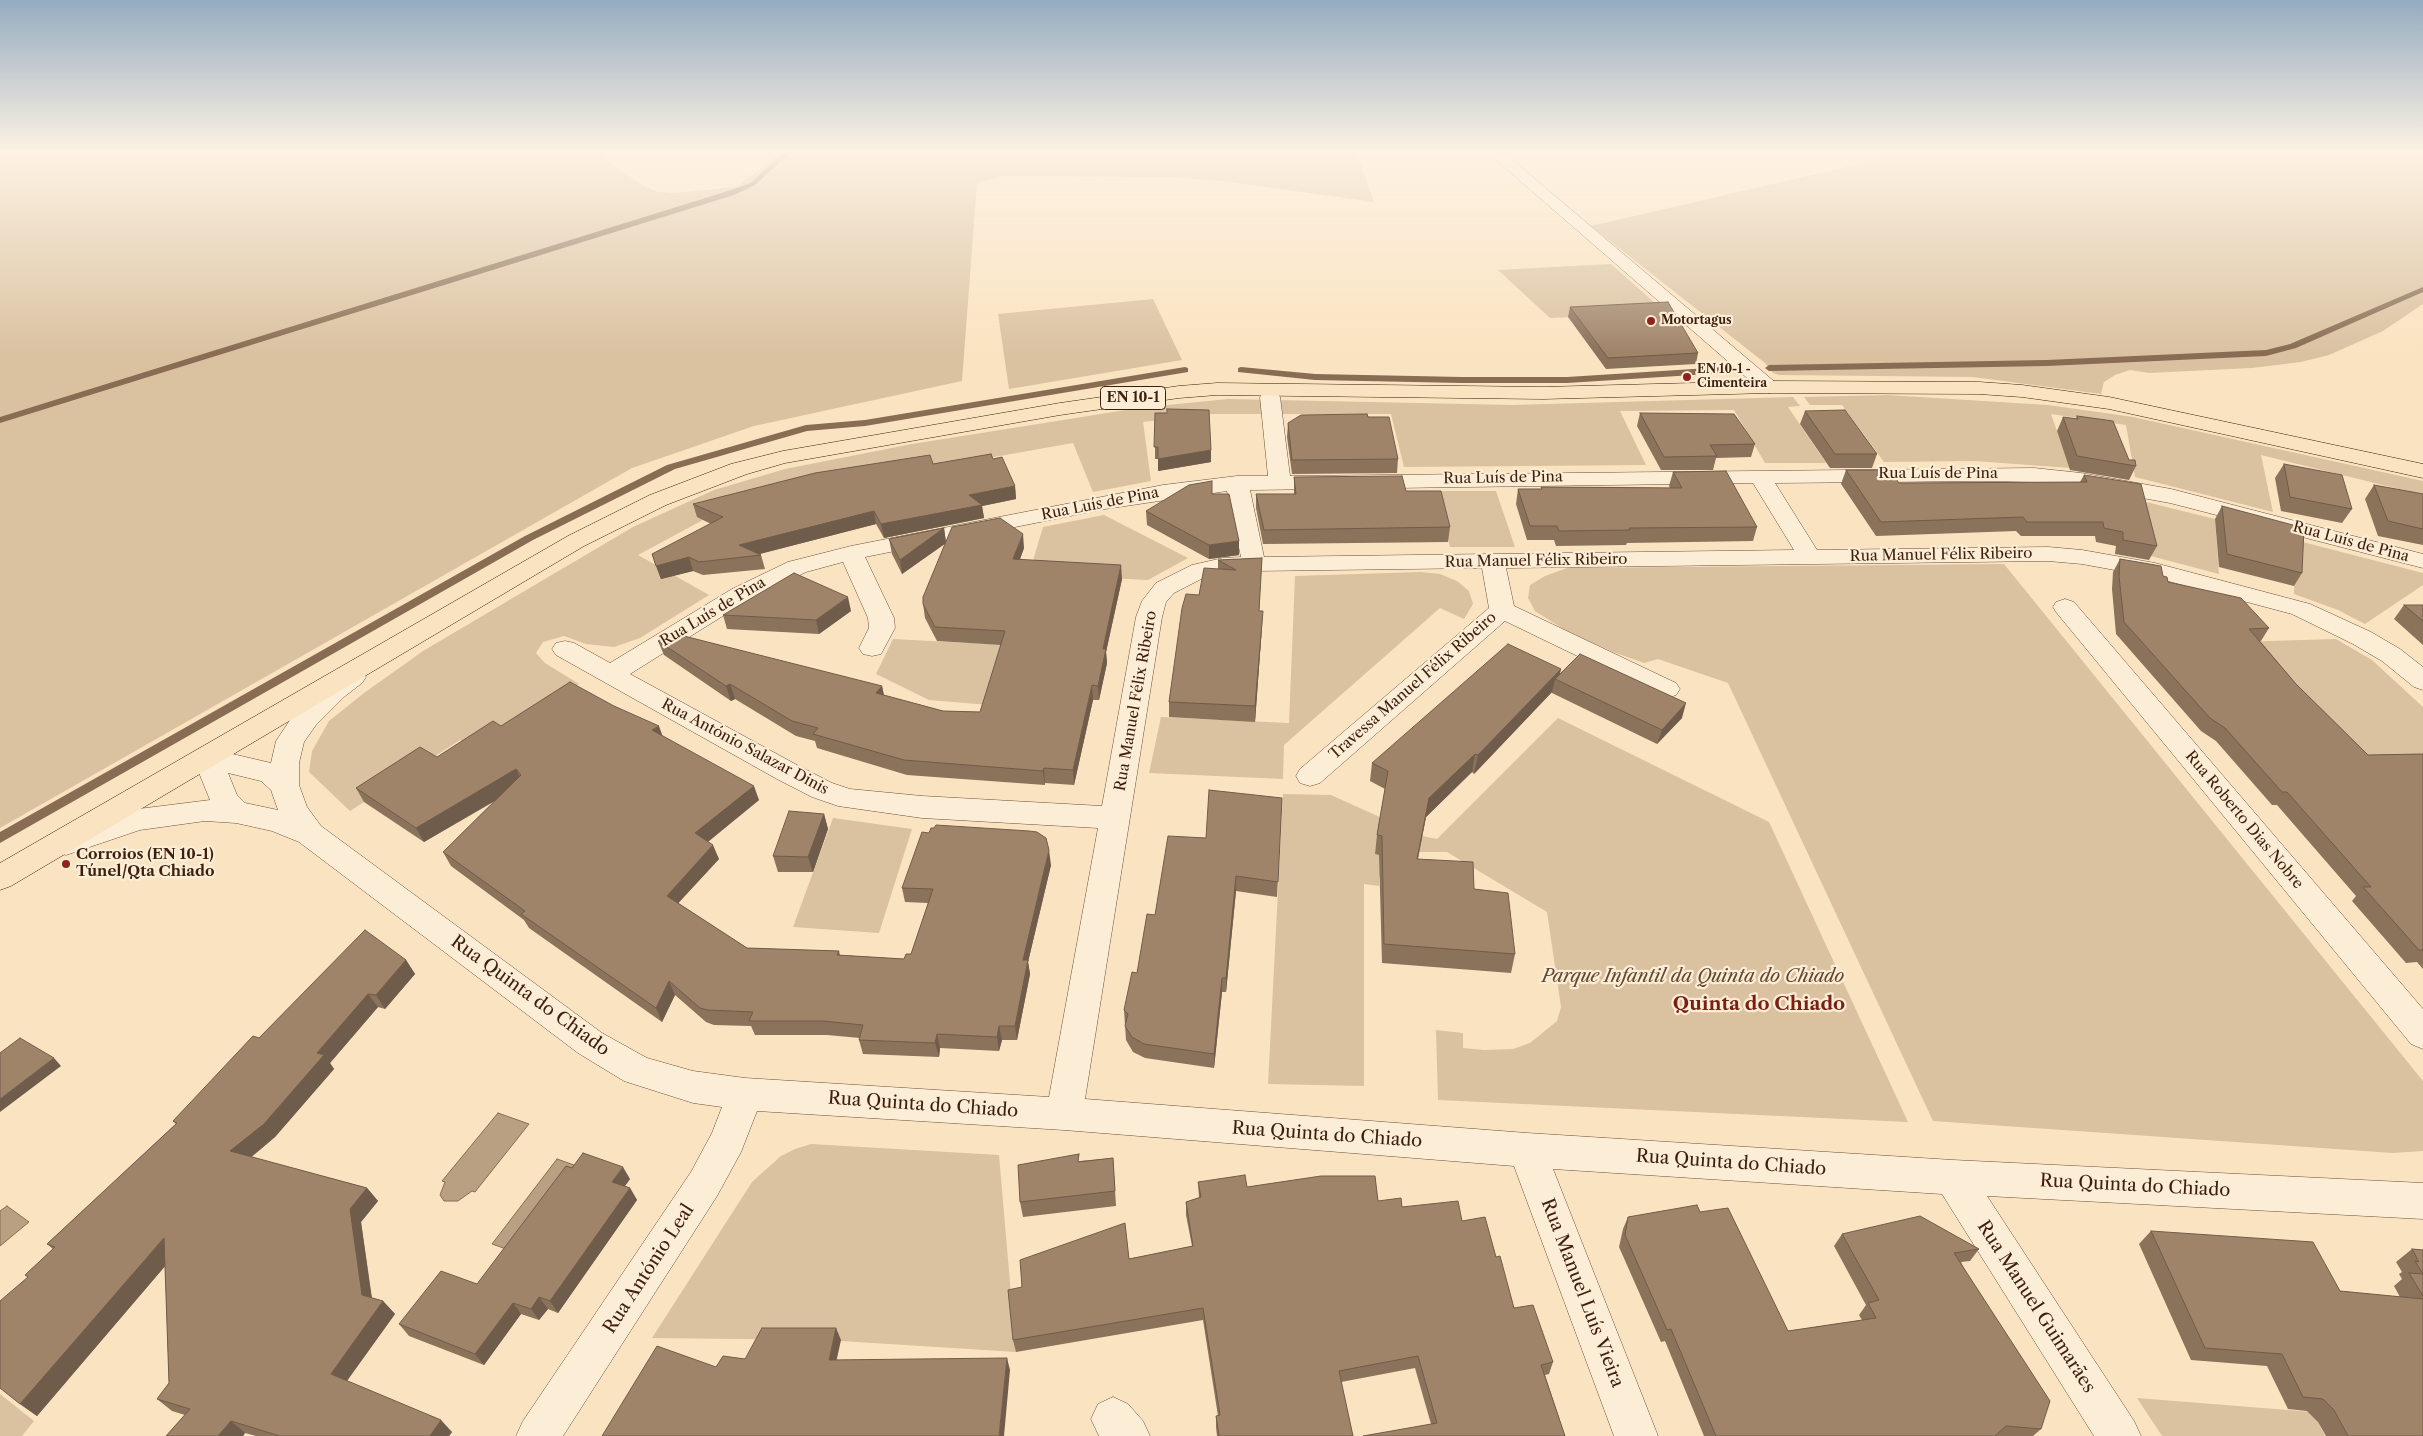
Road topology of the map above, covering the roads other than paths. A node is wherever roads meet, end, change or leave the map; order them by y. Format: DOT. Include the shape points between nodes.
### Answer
graph roads {
  1 [pos="1572,219"];
  2 [pos="1769,387"];
  3 [pos="1270,397"];
  4 [pos="2371,459"];
  5 [pos="2423,467"];
  6 [pos="2423,471"];
  7 [pos="1760,476"];
  8 [pos="1280,481"];
  9 [pos="1237,483"];
  10 [pos="851,553"];
  11 [pos="1810,557"];
  12 [pos="2423,561"];
  13 [pos="1493,562"];
  14 [pos="1254,564"];
  15 [pos="2065,607"];
  16 [pos="1502,610"];
  17 [pos="397,646"];
  18 [pos="872,648"];
  19 [pos="566,649"];
  20 [pos="610,674"];
  21 [pos="2423,681"];
  22 [pos="1667,689"];
  23 [pos="207,758"];
  24 [pos="1310,776"];
  25 [pos="284,785"];
  26 [pos="236,812"];
  27 [pos="1116,818"];
  28 [pos="310,834"];
  29 [pos="47,850"];
  30 [pos="0,878"];
  31 [pos="2423,1034"];
  32 [pos="745,1094"];
  33 [pos="1064,1114"];
  34 [pos="1527,1150"];
  35 [pos="1954,1177"];
  36 [pos="2423,1201"];
  37 [pos="538,1436"];
  38 [pos="1636,1436"];
  39 [pos="2119,1436"];
  1 -- 2 [label="street"];
  2 -- 4 [label="main road, EN 10-1" via="1916,386 2022,391 2109,403"];
  2 -- 17 [label="main road, EN 10-1" via="1543,394 1207,390 1068,407 827,448 739,469 658,500 576,541"];
  3 -- 8 [label="street"];
  4 -- 5 [label="main road, EN 10-1"];
  4 -- 6 [label="main road, EN 10-1"];
  7 -- 8 [label="street, Rua Luís de Pina"];
  7 -- 11 [label="street"];
  7 -- 12 [label="street, Rua Luís de Pina" via="1983,474 2082,480 2171,496"];
  8 -- 9 [label="street, Rua Luís de Pina"];
  9 -- 10 [label="street, Rua Luís de Pina" via="1163,492"];
  9 -- 14 [label="street"];
  10 -- 18 [label="street" via="881,618 880,633"];
  10 -- 20 [label="street, Rua Luís de Pina" via="769,578"];
  11 -- 13 [label="street, Rua Manuel Félix Ribeiro"];
  11 -- 21 [label="street, Rua Manuel Félix Ribeiro" via="2048,554 2119,562 2302,609 2362,638"];
  13 -- 14 [label="street, Rua Manuel Félix Ribeiro"];
  13 -- 16 [label="street, Travessa Manuel Félix Ribeiro"];
  14 -- 27 [label="street, Rua Manuel Félix Ribeiro" via="1201,570 1165,588 1154,601"];
  15 -- 31 [label="street, Rua Roberto Dias Nobre"];
  16 -- 22 [label="street"];
  16 -- 24 [label="street, Travessa Manuel Félix Ribeiro"];
  17 -- 23 [label="main road, EN 10-1"];
  17 -- 25 [label="street, Rua Quinta do Chiado" via="334,691 306,718 290,741"];
  19 -- 20 [label="street, Rua António Salazar Dinis"];
  20 -- 27 [label="street, Rua António Salazar Dinis" via="787,772 848,799 922,807"];
  23 -- 25 [label="street" via="270,774"];
  23 -- 26 [label="street" via="225,801"];
  23 -- 29 [label="main road, EN 10-1"];
  25 -- 28 [label="street, Rua Quinta do Chiado" via="293,810"];
  26 -- 28 [label="street, Rua Quinta do Chiado"];
  26 -- 29 [label="street, Rua Quinta do Chiado" via="205,810 138,820"];
  27 -- 33 [label="street, Rua Manuel Félix Ribeiro"];
  28 -- 32 [label="street, Rua Quinta do Chiado" via="590,1043 637,1070 693,1086"];
  29 -- 30 [label="main road, EN 10-1"];
  32 -- 33 [label="street, Rua Quinta do Chiado"];
  32 -- 37 [label="street, Rua António Leal" via="728,1140 704,1184"];
  33 -- 34 [label="street, Rua Quinta do Chiado"];
  34 -- 35 [label="street, Rua Quinta do Chiado"];
  34 -- 38 [label="street, Rua Manuel Luís Vieira"];
  35 -- 36 [label="street, Rua Quinta do Chiado"];
  35 -- 39 [label="street, Rua Manuel Guimarães"];
}
